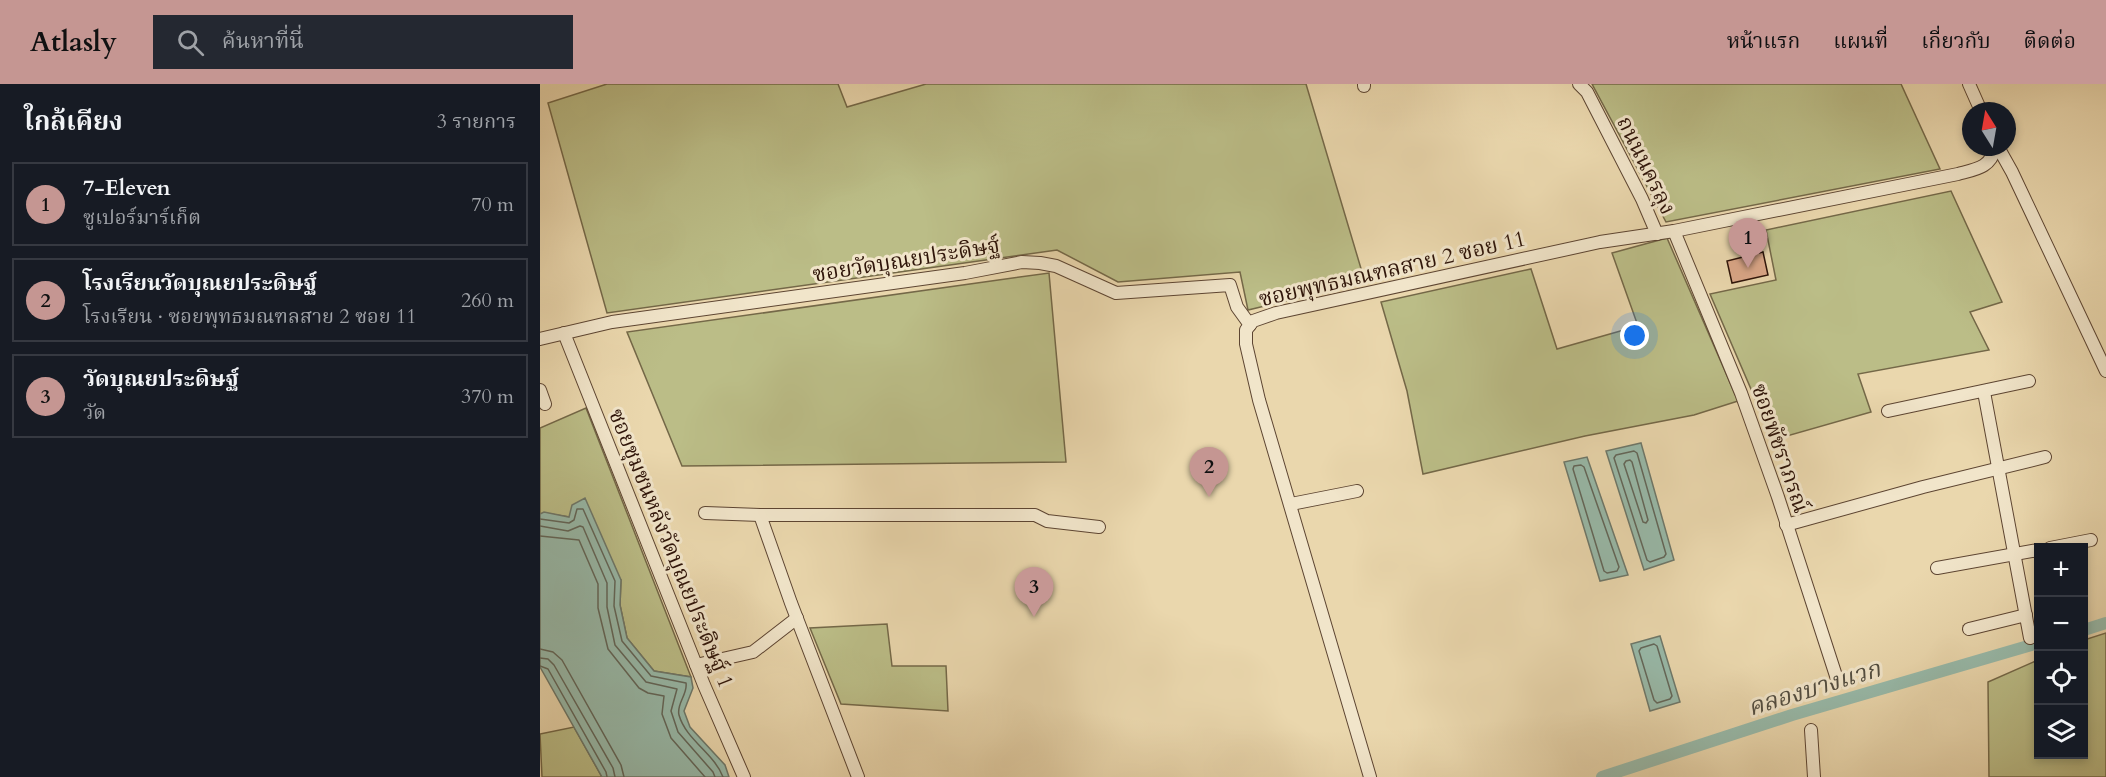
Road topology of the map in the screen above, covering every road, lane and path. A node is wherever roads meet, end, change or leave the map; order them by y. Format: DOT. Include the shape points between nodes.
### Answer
graph roads {
  1 [pos="1580,84"];
  2 [pos="1969,84"];
  3 [pos="1977,102"];
  4 [pos="1993,156"];
  5 [pos="2002,156"];
  6 [pos="1674,231"];
  7 [pos="1657,234"];
  8 [pos="1250,325"];
  9 [pos="564,333"];
  10 [pos="540,339"];
  11 [pos="2106,371"];
  12 [pos="2030,381"];
  13 [pos="540,390"];
  14 [pos="1984,392"];
  15 [pos="545,404"];
  16 [pos="1888,411"];
  17 [pos="2045,457"];
  18 [pos="1998,469"];
  19 [pos="1357,490"];
  20 [pos="1291,504"];
  21 [pos="705,513"];
  22 [pos="760,515"];
  23 [pos="1786,525"];
  24 [pos="1099,527"];
  25 [pos="2091,540"];
  26 [pos="2076,543"];
  27 [pos="2034,551"];
  28 [pos="2014,554"];
  29 [pos="1937,568"];
  30 [pos="797,618"];
  31 [pos="2030,619"];
  32 [pos="1969,629"];
  33 [pos="2030,638"];
  34 [pos="696,665"];
  35 [pos="1838,682"];
  36 [pos="1811,730"];
  37 [pos="744,777"];
  38 [pos="858,777"];
  39 [pos="1370,777"];
  40 [pos="1814,777"];
  1 -- 7 [label="street, ถนนนครลุง"];
  2 -- 3 [label="street"];
  4 -- 6 [label="street, ซอยพุทธมณฑลสาย 2 ซอย 11" via="1984,166 1958,174"];
  5 -- 11 [label="street"];
  6 -- 7 [label="street, ซอยพุทธมณฑลสาย 2 ซอย 11"];
  6 -- 23 [label="street, ซอยพัชราภรณ์" via="1741,393"];
  7 -- 8 [label="street, ซอยพุทธมณฑลสาย 2 ซอย 11" via="1600,242 1275,313"];
  8 -- 9 [label="street, ซอยวัดบุณยประดิษฐ์" via="1237,307 1230,285 1116,293 1056,266 1022,262 612,322"];
  8 -- 20 [label="street, ซอยพุทธมณฑลสาย 2 ซอย 11" via="1246,344"];
  9 -- 10 [label="street, ซอยวัดบุณยประดิษฐ์"];
  9 -- 34 [label="street, ซอยชุมชนหลังวัดบุณยประดิษฐ์ 1"];
  12 -- 14 [label="street"];
  13 -- 15 [label="street"];
  14 -- 16 [label="street"];
  14 -- 18 [label="street"];
  17 -- 18 [label="street"];
  18 -- 23 [label="street"];
  18 -- 28 [label="street"];
  19 -- 20 [label="street"];
  20 -- 39 [label="street, ซอยพุทธมณฑลสาย 2 ซอย 11"];
  21 -- 22 [label="street"];
  22 -- 24 [label="street" via="1023,515"];
  22 -- 30 [label="street"];
  23 -- 35 [label="street, ซอยพัชราภรณ์"];
  25 -- 26 [label="street"];
  27 -- 28 [label="street"];
  28 -- 29 [label="street"];
  28 -- 31 [label="street"];
  30 -- 34 [label="street" via="753,652"];
  30 -- 38 [label="street"];
  31 -- 32 [label="street"];
  31 -- 33 [label="street"];
  34 -- 37 [label="street, ซอยชุมชนหลังวัดบุณยประดิษฐ์ 1"];
  36 -- 40 [label="street"];
}
